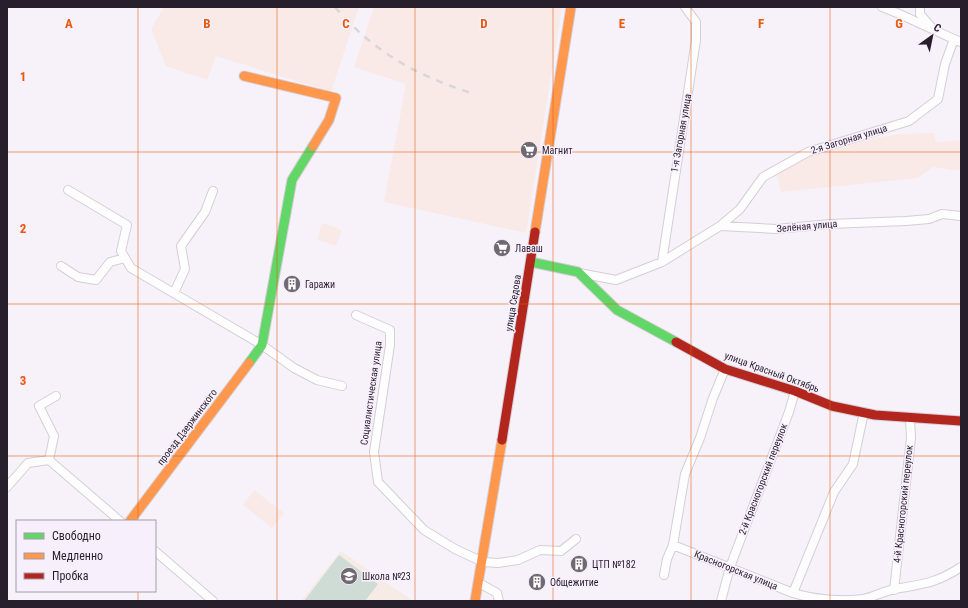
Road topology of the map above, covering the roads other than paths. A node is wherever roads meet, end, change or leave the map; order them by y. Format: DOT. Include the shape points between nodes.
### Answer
graph roads {
  1 [pos="571,7"];
  2 [pos="685,7"];
  3 [pos="882,7"];
  4 [pos="920,7"];
  5 [pos="936,33"];
  6 [pos="957,41"];
  7 [pos="244,76"];
  8 [pos="68,190"];
  9 [pos="213,191"];
  10 [pos="961,216"];
  11 [pos="720,226"];
  12 [pos="125,258"];
  13 [pos="531,262"];
  14 [pos="662,262"];
  15 [pos="61,266"];
  16 [pos="578,272"];
  17 [pos="174,293"];
  18 [pos="356,315"];
  19 [pos="262,345"];
  20 [pos="725,369"];
  21 [pos="342,386"];
  22 [pos="795,391"];
  23 [pos="56,396"];
  24 [pos="864,412"];
  25 [pos="910,419"];
  26 [pos="961,422"];
  27 [pos="49,460"];
  28 [pos="7,487"];
  29 [pos="119,520"];
  30 [pos="131,520"];
  31 [pos="576,539"];
  32 [pos="673,545"];
  33 [pos="156,552"];
  34 [pos="483,562"];
  35 [pos="730,567"];
  36 [pos="961,567"];
  37 [pos="664,575"];
  38 [pos="479,583"];
  39 [pos="894,590"];
  40 [pos="793,593"];
  41 [pos="213,601"];
  42 [pos="475,601"];
  43 [pos="499,601"];
  44 [pos="721,601"];
  1 -- 13 [label="street, улица Седова"];
  2 -- 14 [label="street, 1-я Загорная улица" via="696,22 696,40"];
  3 -- 5 [label="street, 2-я Загорная улица" via="902,14"];
  4 -- 5 [label="street" via="920,14"];
  5 -- 6 [label="street, 2-я Загорная улица"];
  6 -- 11 [label="street, 2-я Загорная улица" via="945,64 938,99 909,121 808,152 763,178 740,209"];
  7 -- 19 [label="street" via="336,98 329,120 292,180"];
  8 -- 12 [label="street" via="127,224 121,250"];
  9 -- 17 [label="street" via="205,212 182,246 186,268"];
  10 -- 11 [label="street, Зелёная улица" via="942,214 929,219 776,229"];
  11 -- 14 [label="street"];
  12 -- 15 [label="street" via="110,262 96,280 78,277"];
  12 -- 17 [label="street" via="131,268"];
  13 -- 16 [label="street"];
  13 -- 34 [label="street, улица Седова"];
  14 -- 16 [label="street" via="616,280"];
  16 -- 20 [label="street, улица Красный Октябрь" via="616,310"];
  17 -- 19 [label="street"];
  18 -- 34 [label="street, Социалистическая улица" via="390,330 374,452 378,482 424,530"];
  19 -- 21 [label="street" via="294,368 317,380"];
  19 -- 30 [label="street, проезд Дзержинского"];
  20 -- 22 [label="street, улица Красный Октябрь"];
  20 -- 32 [label="street" via="685,474"];
  22 -- 24 [label="street, улица Красный Октябрь" via="840,408"];
  22 -- 35 [label="street, 2-й Красногорский переулок"];
  23 -- 27 [label="street" via="39,406 54,436"];
  24 -- 25 [label="street, улица Красный Октябрь"];
  24 -- 40 [label="street" via="853,464 834,492"];
  25 -- 26 [label="street, улица Красный Октябрь"];
  25 -- 39 [label="street, 4-й Красногорский переулок" via="911,438"];
  27 -- 28 [label="street" via="28,463"];
  27 -- 29 [label="street"];
  31 -- 34 [label="street" via="561,551 540,550 518,560"];
  32 -- 35 [label="street, Красногорская улица"];
  32 -- 37 [label="street"];
  33 -- 41 [label="street"];
  34 -- 38 [label="street, улица Седова"];
  35 -- 40 [label="street, Красногорская улица"];
  35 -- 44 [label="street, 2-й Красногорский переулок"];
  36 -- 39 [label="street, Красногорская улица" via="944,578 920,586"];
  38 -- 42 [label="street, улица Седова"];
  38 -- 43 [label="street" via="497,593"];
  39 -- 40 [label="street, Красногорская улица" via="862,599 812,599"];
}
